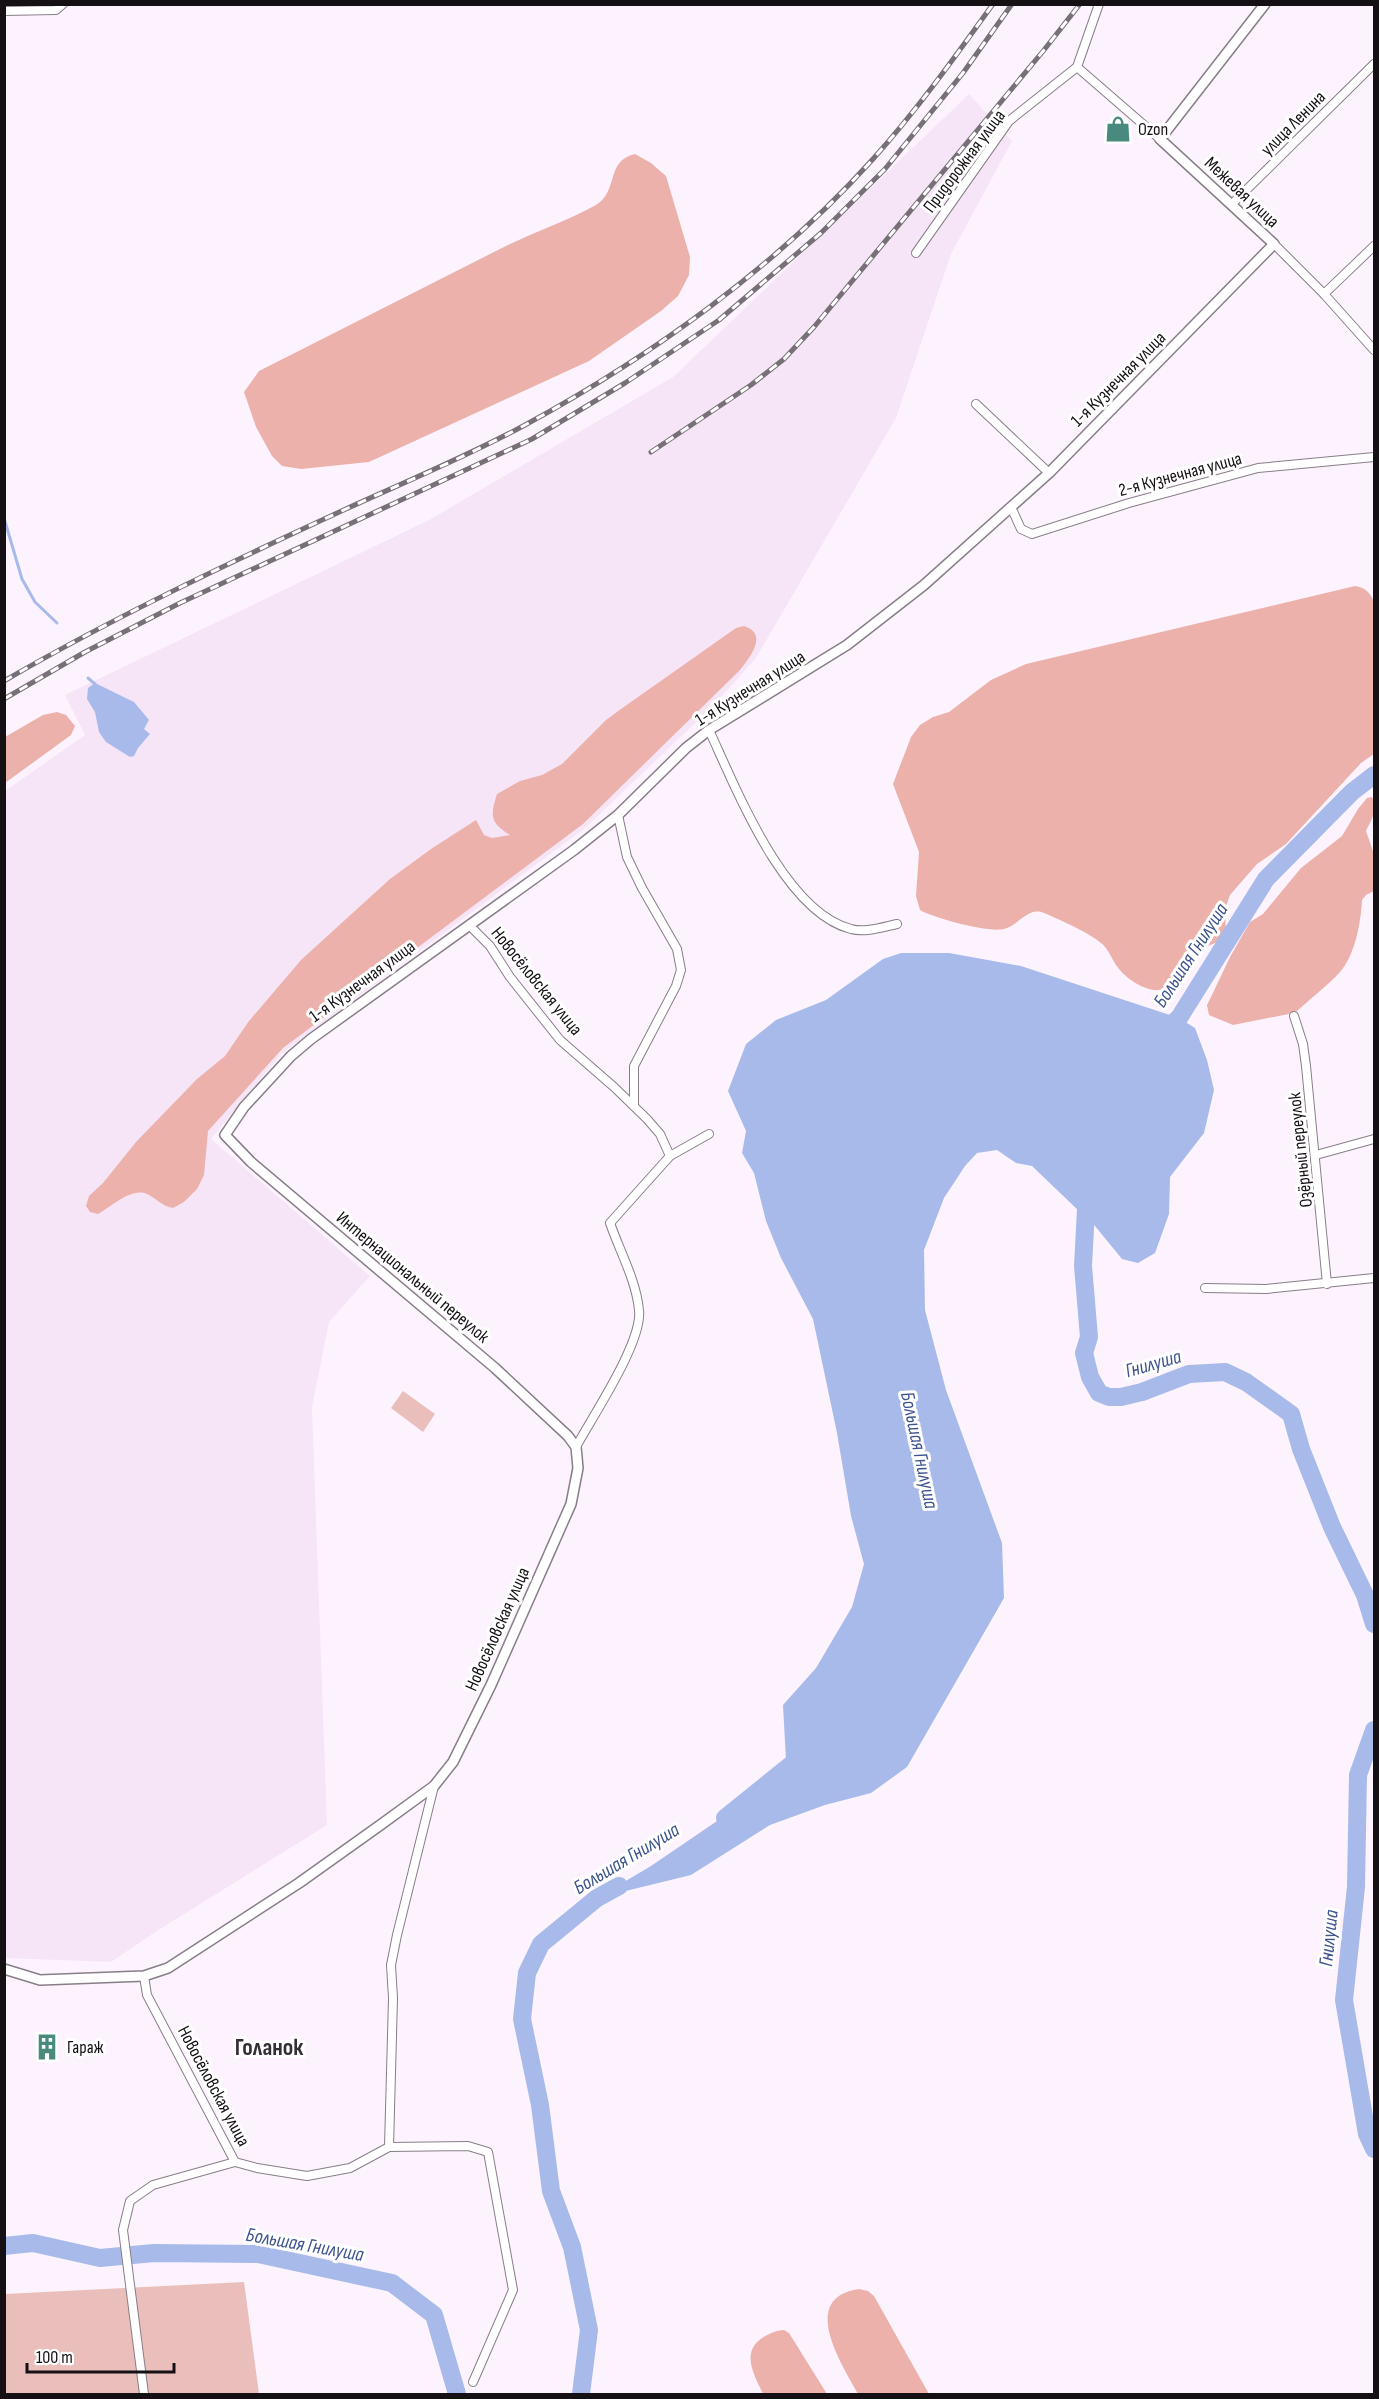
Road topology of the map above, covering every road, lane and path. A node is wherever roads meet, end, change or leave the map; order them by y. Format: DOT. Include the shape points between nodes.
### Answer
graph roads {
  1 [pos="63,4"];
  2 [pos="1099,4"];
  3 [pos="1265,4"];
  4 [pos="4,11"];
  5 [pos="1374,64"];
  6 [pos="1077,67"];
  7 [pos="1160,140"];
  8 [pos="1232,204"];
  9 [pos="1274,244"];
  10 [pos="1374,246"];
  11 [pos="916,253"];
  12 [pos="1324,294"];
  13 [pos="1374,350"];
  14 [pos="976,404"];
  15 [pos="1374,457"];
  16 [pos="1049,473"];
  17 [pos="1011,507"];
  18 [pos="709,730"];
  19 [pos="618,815"];
  20 [pos="897,924"];
  21 [pos="468,925"];
  22 [pos="1294,1016"];
  23 [pos="634,1106"];
  24 [pos="709,1134"];
  25 [pos="225,1135"];
  26 [pos="1374,1139"];
  27 [pos="1317,1155"];
  28 [pos="670,1156"];
  29 [pos="1374,1278"];
  30 [pos="1327,1284"];
  31 [pos="1205,1288"];
  32 [pos="576,1447"];
  33 [pos="434,1786"];
  34 [pos="4,1969"];
  35 [pos="144,1976"];
  36 [pos="389,2147"];
  37 [pos="235,2162"];
  38 [pos="473,2382"];
  39 [pos="144,2394"];
  1 -- 4 [label="street" via="56,9"];
  2 -- 6 [label="street"];
  3 -- 7 [label="street"];
  5 -- 8 [label="street, улица Ленина"];
  6 -- 7 [label="street, Межевая улица"];
  6 -- 11 [label="street, Придорожная улица" via="1009,121"];
  7 -- 8 [label="street, Межевая улица"];
  8 -- 9 [label="street, Межевая улица"];
  9 -- 12 [label="street, Межевая улица"];
  9 -- 16 [label="street, 1-я Кузнечная улица"];
  10 -- 12 [label="street"];
  12 -- 13 [label="street, Межевая улица"];
  14 -- 16 [label="street"];
  15 -- 17 [label="street, 2-я Кузнечная улица" via="1258,468 1032,534 1021,529"];
  16 -- 17 [label="street, 1-я Кузнечная улица"];
  17 -- 18 [label="street, 1-я Кузнечная улица" via="924,585 847,645"];
  18 -- 19 [label="street, 1-я Кузнечная улица"];
  18 -- 20 [label="street" via="774,863 799,892 819,912 852,929"];
  19 -- 21 [label="street, 1-я Кузнечная улица"];
  19 -- 23 [label="street" via="627,857 677,949 681,970 634,1066"];
  21 -- 23 [label="street, Новосёловская улица" via="490,946 560,1040"];
  21 -- 25 [label="street, 1-я Кузнечная улица" via="304,1044 244,1107"];
  22 -- 27 [label="street, Озёрный переулок" via="1303,1044"];
  23 -- 28 [label="street, Новосёловская улица" via="660,1134"];
  24 -- 28 [label="street, Новосёловская улица"];
  25 -- 32 [label="street, Интернациональный переулок" via="269,1178 535,1402"];
  26 -- 27 [label="street"];
  27 -- 30 [label="street, Озёрный переулок"];
  28 -- 32 [label="street, Новосёловская улица" via="610,1223 636,1288 640,1313 631,1347"];
  29 -- 30 [label="street"];
  30 -- 31 [label="street"];
  32 -- 33 [label="street, Новосёловская улица" via="578,1468 571,1503 491,1685 453,1762"];
  33 -- 35 [label="street" via="290,1889 168,1968"];
  33 -- 36 [label="street, Новосёловская улица" via="391,1965"];
  34 -- 35 [label="street" via="40,1980"];
  35 -- 37 [label="street, Новосёловская улица" via="147,1995"];
  36 -- 37 [label="street, Новосёловская улица" via="350,2168 307,2176"];
  36 -- 38 [label="street, Новосёловская улица" via="468,2146 488,2152 513,2290"];
  37 -- 39 [label="street" via="153,2186 130,2201 123,2230"];
}
